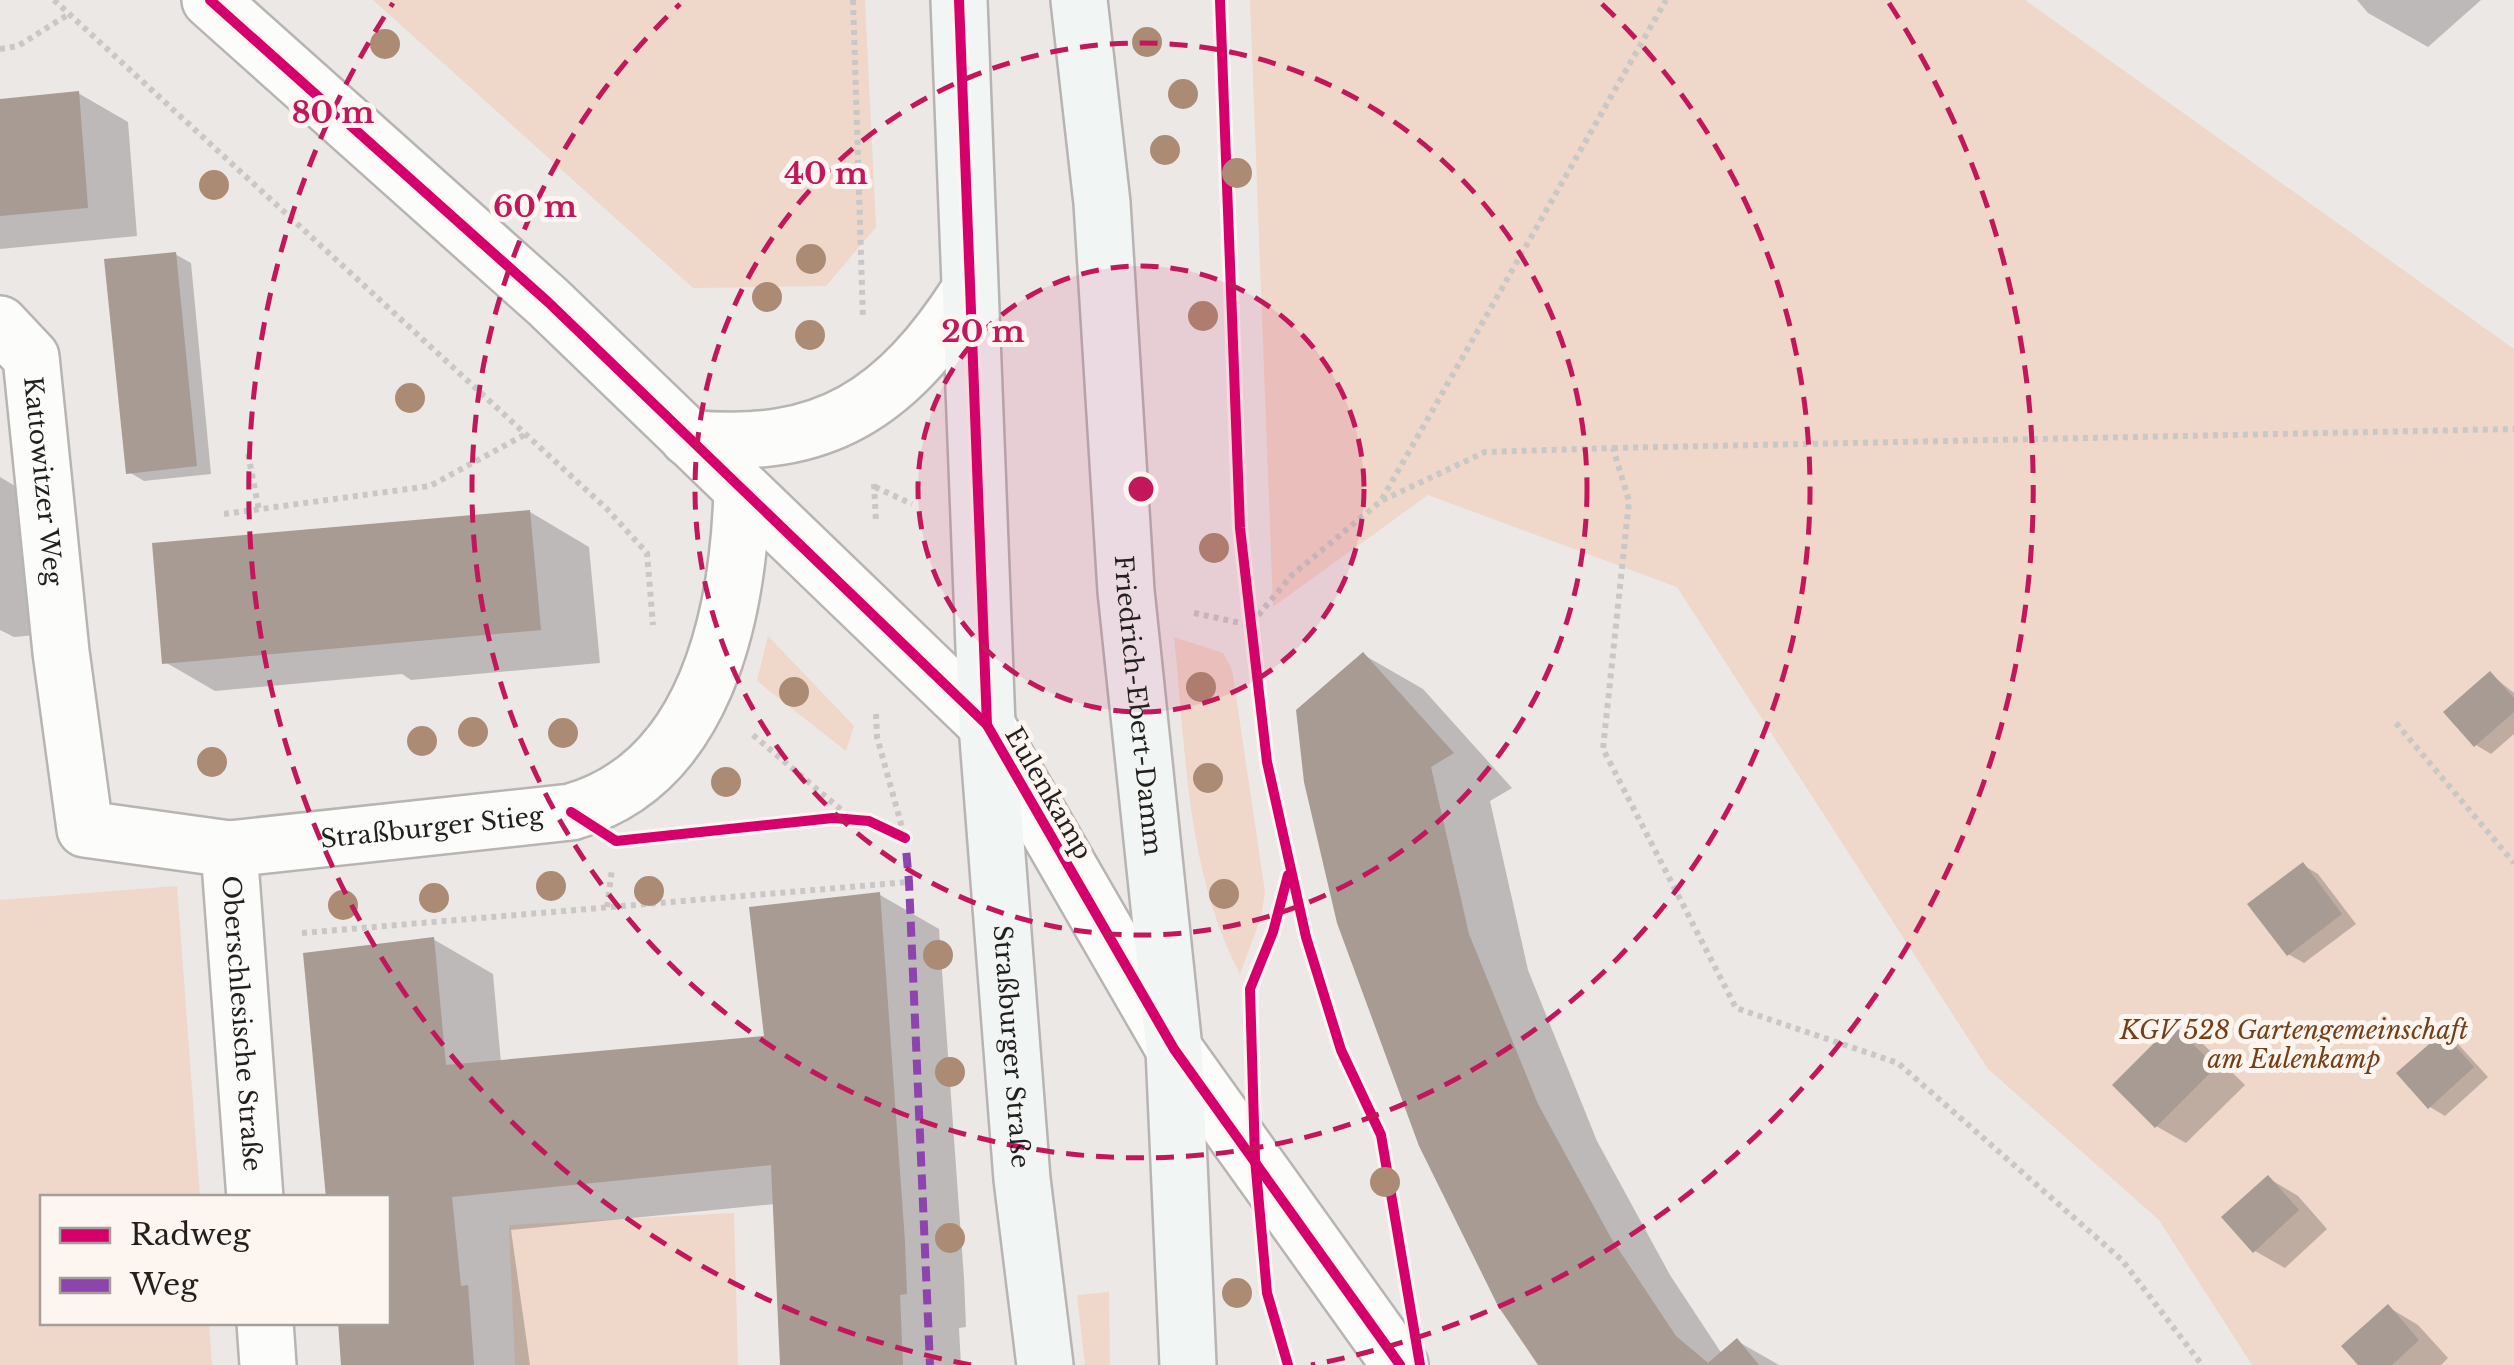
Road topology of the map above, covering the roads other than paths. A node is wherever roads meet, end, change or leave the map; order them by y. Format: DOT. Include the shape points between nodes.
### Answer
graph roads {
  1 [pos="210,0"];
  2 [pos="960,0"];
  3 [pos="1080,0"];
  4 [pos="969,291"];
  5 [pos="0,324"];
  6 [pos="688,438"];
  7 [pos="742,492"];
  8 [pos="61,652"];
  9 [pos="987,725"];
  10 [pos="229,849"];
  11 [pos="1174,1049"];
  12 [pos="255,1195"];
  13 [pos="265,1325"];
  14 [pos="268,1365"];
  15 [pos="1045,1365"];
  16 [pos="1188,1365"];
  17 [pos="1400,1365"];
  1 -- 6 [label="street, Eulenkamp" via="548,302"];
  2 -- 4 [label="main road"];
  3 -- 11 [label="main road, Friedrich-Ebert-Damm" via="1102,203 1126,591"];
  4 -- 6 [label="street" via="934,346 845,416 782,438"];
  4 -- 9 [label="main road"];
  5 -- 8 [label="street, Kattowitzer Weg" via="31,356"];
  6 -- 7 [label="street, Eulenkamp"];
  7 -- 9 [label="street, Eulenkamp"];
  7 -- 10 [label="street, Straßburger Stieg" via="731,589 698,703 664,754 626,788 572,812"];
  8 -- 10 [label="street, Straßburger Stieg" via="85,829"];
  9 -- 11 [label="street, Eulenkamp"];
  9 -- 15 [label="main road, Straßburger Straße" via="1022,1179"];
  10 -- 12 [label="street, Oberschlesische Straße"];
  11 -- 16 [label="main road"];
  11 -- 17 [label="street, Eulenkamp"];
  13 -- 14 [label="street"];
}
